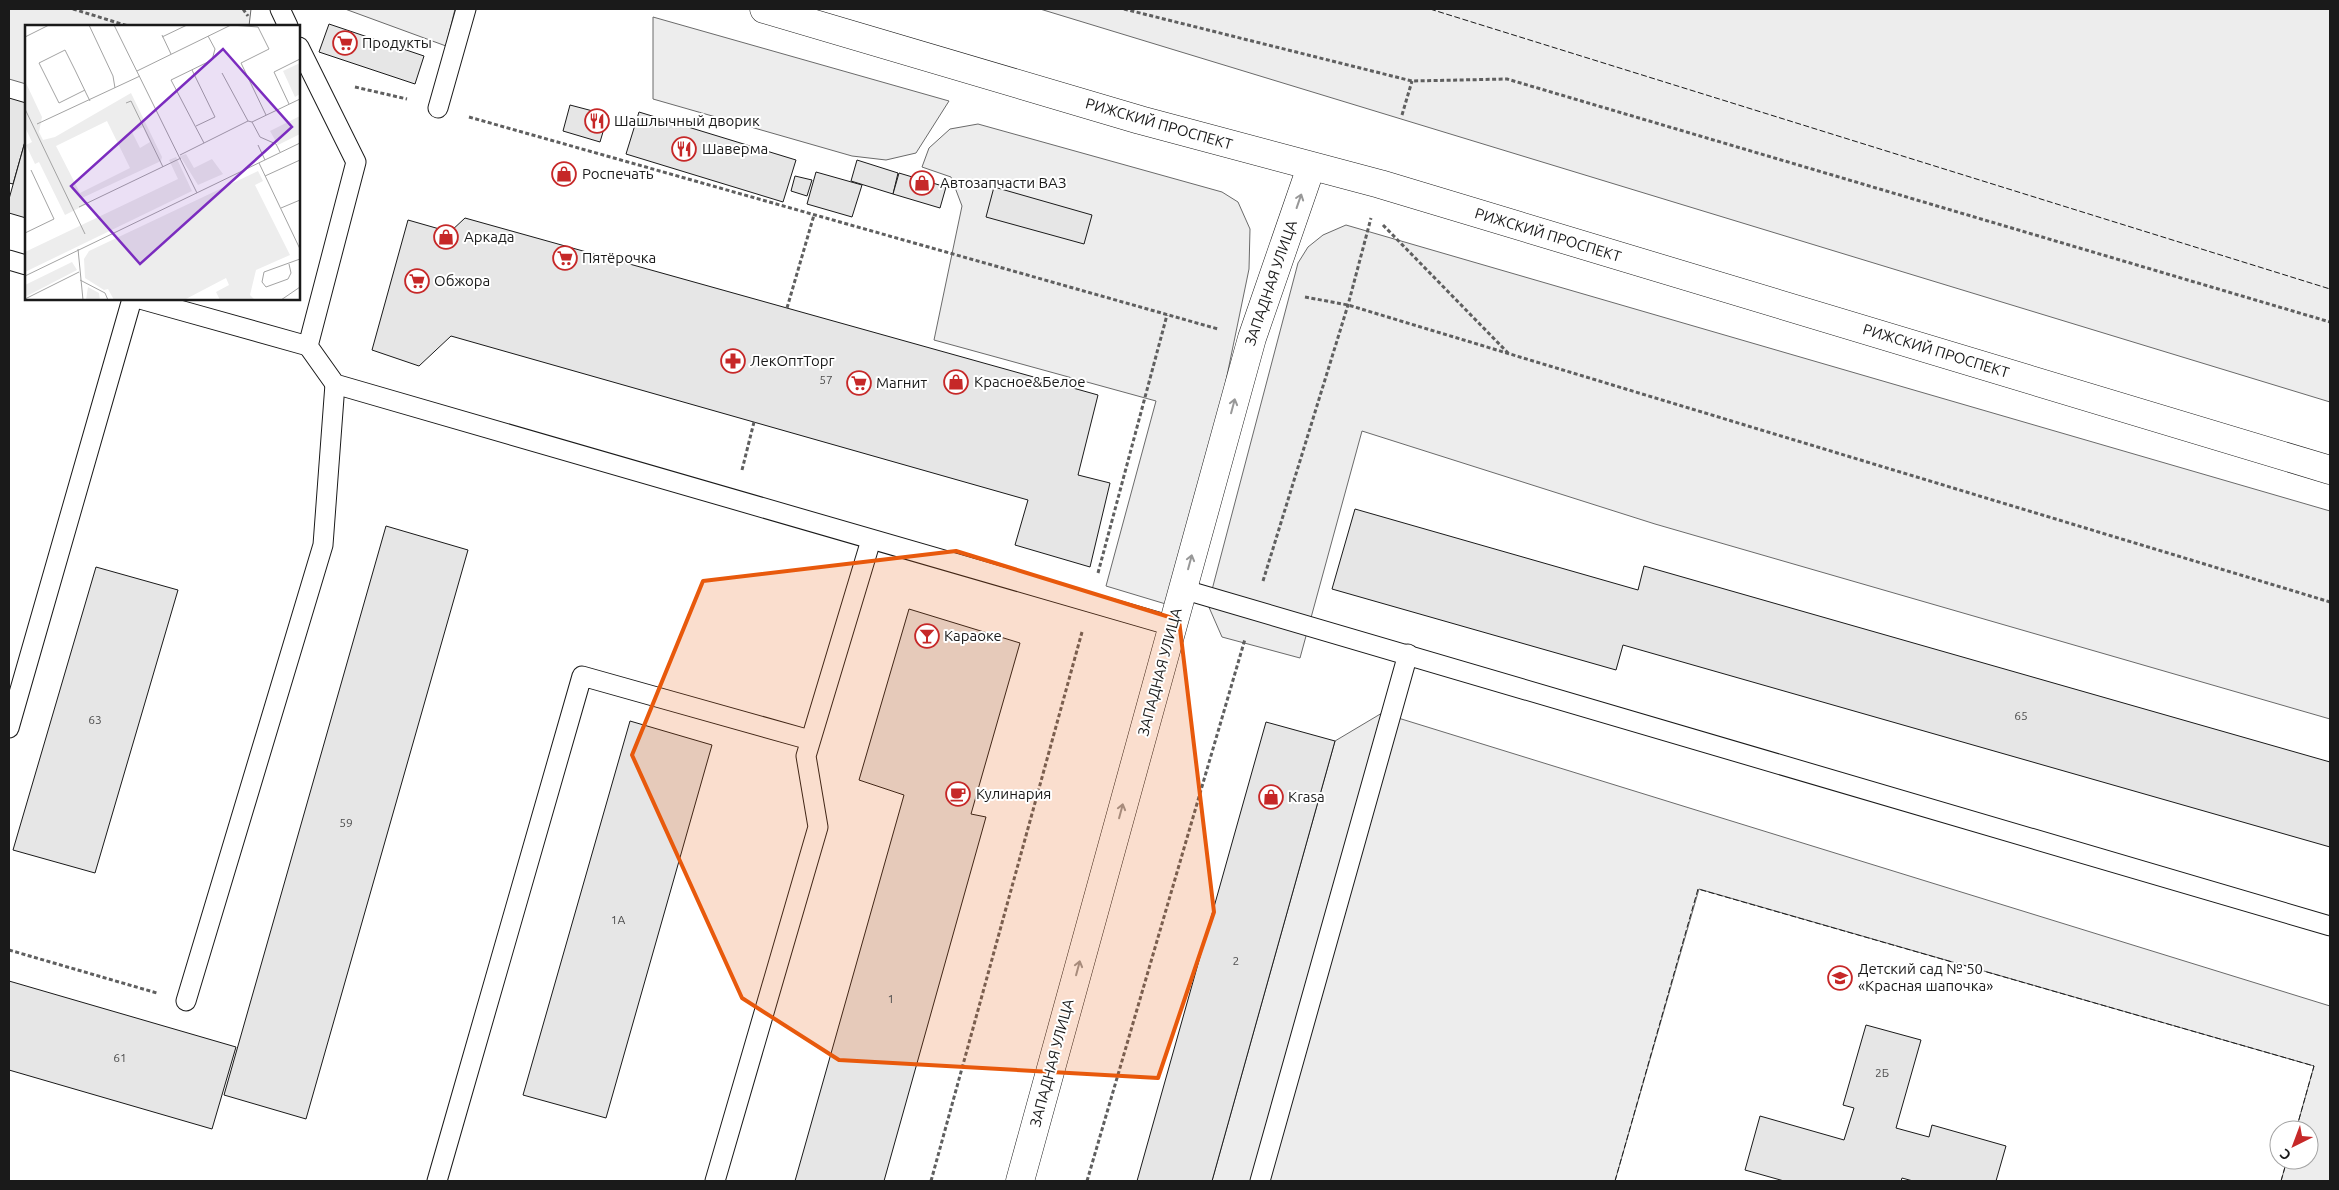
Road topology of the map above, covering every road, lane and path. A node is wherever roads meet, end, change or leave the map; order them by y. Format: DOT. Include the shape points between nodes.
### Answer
graph roads {
  1 [pos="73,9"];
  2 [pos="280,9"];
  3 [pos="466,9"];
  4 [pos="764,9"];
  5 [pos="1124,9"];
  6 [pos="125,25"];
  7 [pos="288,25"];
  8 [pos="300,49"];
  9 [pos="1412,82"];
  10 [pos="372,90"];
  11 [pos="398,97"];
  12 [pos="438,108"];
  13 [pos="1402,115"];
  14 [pos="1311,167"];
  15 [pos="814,215"];
  16 [pos="9,260"];
  17 [pos="25,265"];
  18 [pos="1299,296"];
  19 [pos="132,300"];
  20 [pos="144,300"];
  21 [pos="1348,306"];
  22 [pos="787,308"];
  23 [pos="1167,315"];
  24 [pos="2330,322"];
  25 [pos="1252,338"];
  26 [pos="308,346"];
  27 [pos="1508,353"];
  28 [pos="335,384"];
  29 [pos="754,422"];
  30 [pos="2330,470"];
  31 [pos="734,500"];
  32 [pos="871,540"];
  33 [pos="1182,589"];
  34 [pos="2330,602"];
  35 [pos="1090,603"];
  36 [pos="1253,612"];
  37 [pos="1172,626"];
  38 [pos="1408,654"];
  39 [pos="9,728"];
  40 [pos="810,740"];
  41 [pos="2330,926"];
  42 [pos="9,950"];
  43 [pos="186,1001"];
  44 [pos="437,1181"];
  45 [pos="715,1181"];
  46 [pos="932,1181"];
  47 [pos="1020,1181"];
  48 [pos="1087,1181"];
  49 [pos="1260,1181"];
  1 -- 6 [label="path"];
  2 -- 7 [label="lane"];
  3 -- 12 [label="lane"];
  4 -- 14 [label="main road, РИЖСКИЙ ПРОСПЕКТ"];
  5 -- 9 [label="path"];
  8 -- 26 [label="lane" via="356,162"];
  9 -- 13 [label="path"];
  9 -- 24 [label="path" via="1507,79"];
  10 -- 11 [label="path"];
  12 -- 15 [label="path"];
  25 -- 14 [label="main road, ЗАПАДНАЯ УЛИЦА, one-way"];
  14 -- 30 [label="main road, РИЖСКИЙ ПРОСПЕКТ" via="1380,184"];
  15 -- 22 [label="path"];
  15 -- 23 [label="path"];
  16 -- 17 [label="lane"];
  18 -- 21 [label="path"];
  19 -- 39 [label="lane"];
  20 -- 26 [label="lane"];
  21 -- 27 [label="path"];
  21 -- 27 [label="path" via="1372,213"];
  21 -- 36 [label="path"];
  23 -- 25 [label="path"];
  23 -- 35 [label="path"];
  33 -- 25 [label="main road, ЗАПАДНАЯ УЛИЦА, one-way"];
  26 -- 28 [label="lane"];
  27 -- 34 [label="path"];
  28 -- 31 [label="lane"];
  28 -- 43 [label="lane" via="323,545"];
  29 -- 31 [label="path"];
  31 -- 32 [label="lane"];
  32 -- 35 [label="lane"];
  32 -- 40 [label="lane"];
  33 -- 36 [label="lane"];
  33 -- 37 [label="main road, ЗАПАДНАЯ УЛИЦА"];
  35 -- 37 [label="lane"];
  35 -- 46 [label="path"];
  36 -- 38 [label="lane"];
  36 -- 48 [label="path"];
  47 -- 37 [label="main road, ЗАПАДНАЯ УЛИЦА, one-way"];
  38 -- 41 [label="lane"];
  38 -- 49 [label="lane"];
  40 -- 44 [label="lane" via="582,676"];
  40 -- 45 [label="lane" via="806,756 818,827"];
  42 -- 43 [label="path"];
}
